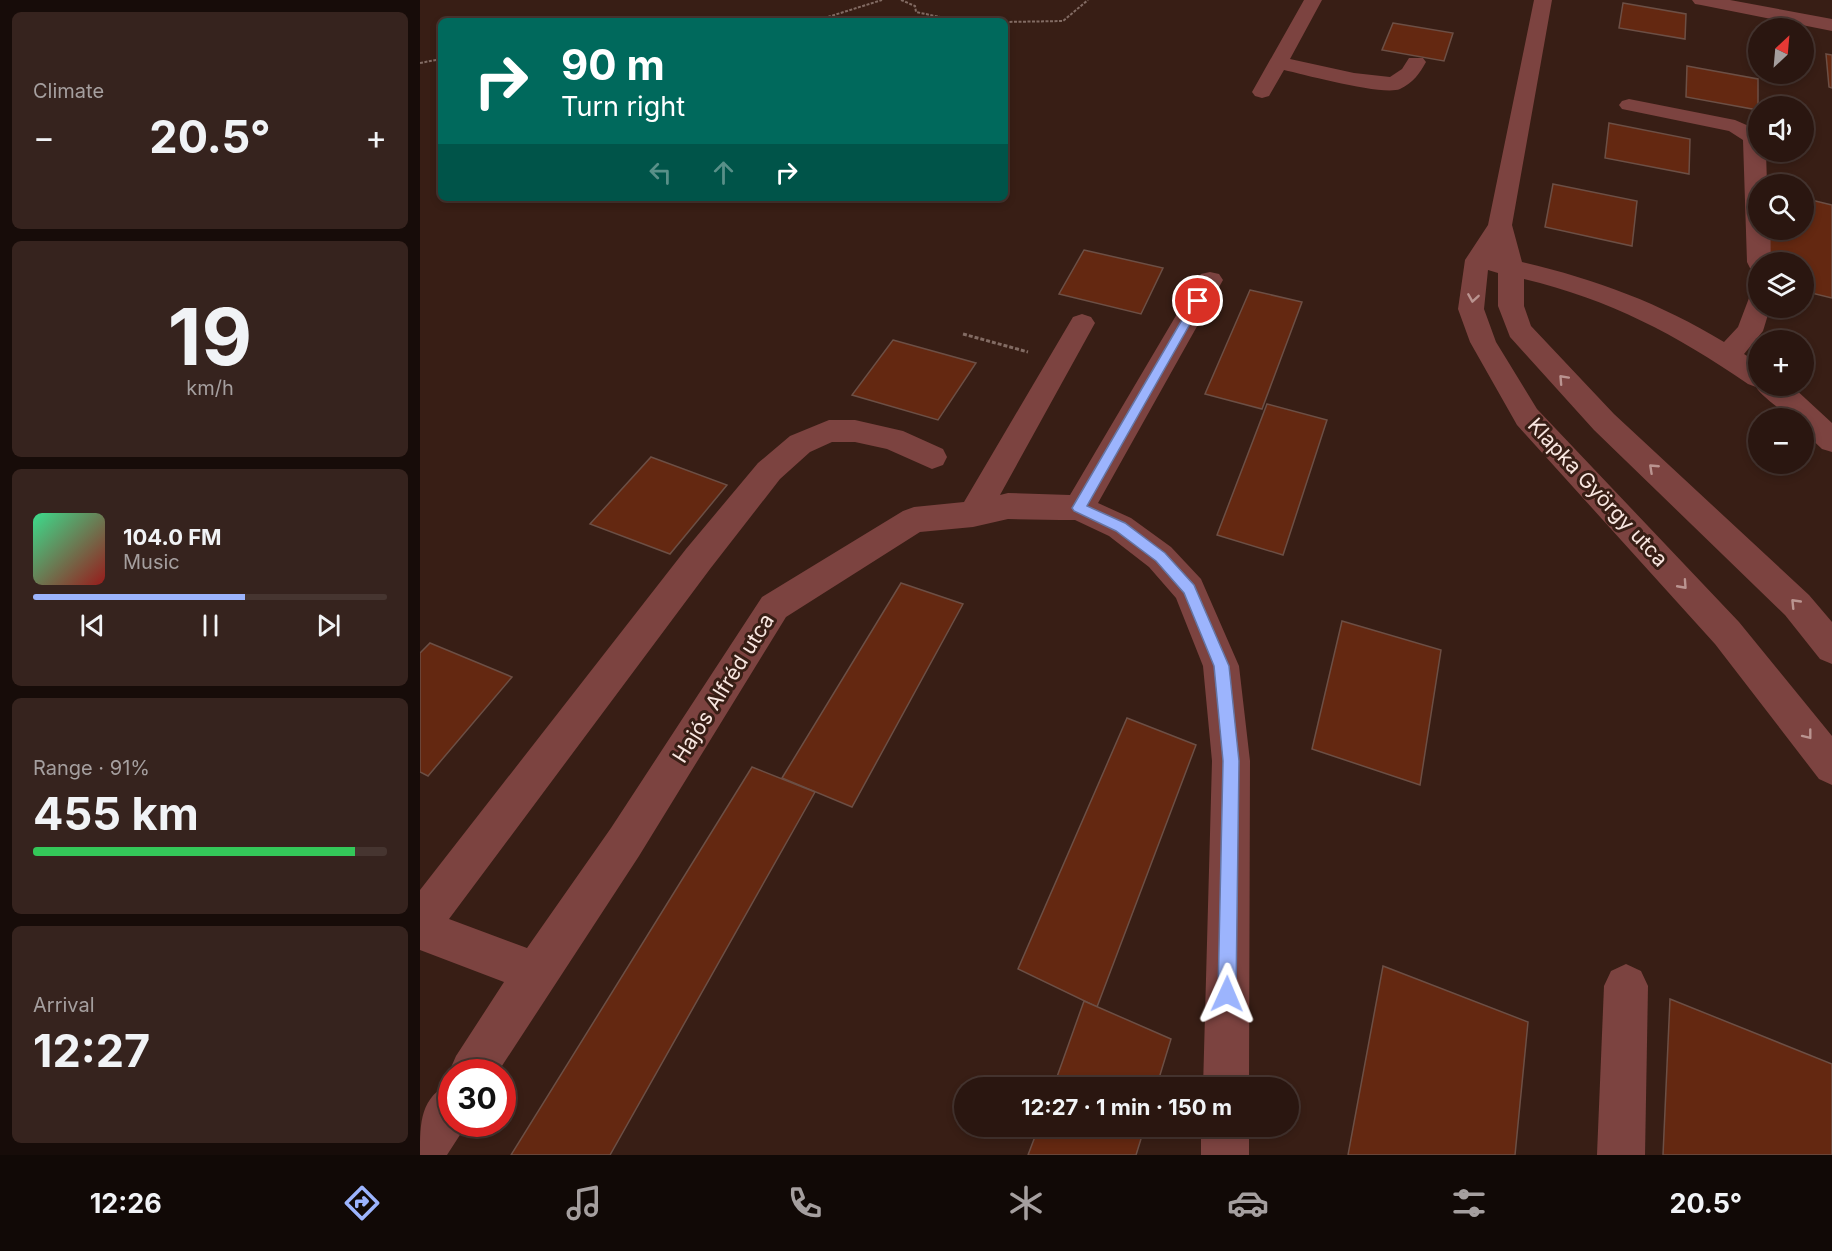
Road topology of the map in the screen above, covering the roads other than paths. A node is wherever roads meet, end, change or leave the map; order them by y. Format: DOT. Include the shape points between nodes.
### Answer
graph roads {
  1 [pos="1313,0"];
  2 [pos="1543,0"];
  3 [pos="1701,0"];
  4 [pos="1832,25"];
  5 [pos="1416,62"];
  6 [pos="1279,63"];
  7 [pos="1262,92"];
  8 [pos="1629,105"];
  9 [pos="1500,225"];
  10 [pos="1759,252"];
  11 [pos="1477,260"];
  12 [pos="1511,268"];
  13 [pos="1210,280"];
  14 [pos="1754,318"];
  15 [pos="1082,323"];
  16 [pos="1727,356"];
  17 [pos="1748,370"];
  18 [pos="1785,396"];
  19 [pos="1832,441"];
  20 [pos="932,457"];
  21 [pos="1079,508"];
  22 [pos="973,514"];
  23 [pos="1832,648"];
  24 [pos="1832,766"];
  25 [pos="420,924"];
  26 [pos="420,929"];
  27 [pos="536,973"];
  28 [pos="1626,986"];
  29 [pos="480,1059"];
  30 [pos="1226,1077"];
  31 [pos="438,1127"];
  32 [pos="1225,1137"];
  33 [pos="420,1155"];
  34 [pos="1225,1155"];
  35 [pos="1622,1155"];
  1 -- 6 [label="street"];
  2 -- 9 [label="street"];
  3 -- 4 [label="street"];
  5 -- 6 [label="street" via="1410,73 1394,84"];
  6 -- 7 [label="street"];
  8 -- 10 [label="street" via="1748,132 1754,139"];
  9 -- 11 [label="street, Klapka György utca"];
  9 -- 12 [label="street"];
  11 -- 12 [label="street"];
  11 -- 24 [label="street, Klapka György utca, one-way" via="1471,309 1483,342 1527,417 1727,633"];
  12 -- 16 [label="street" via="1626,301"];
  23 -- 12 [label="street, one-way" via="1797,605 1604,422 1519,330 1511,306"];
  13 -- 21 [label="street"];
  14 -- 16 [label="street" via="1750,332"];
  15 -- 22 [label="street"];
  16 -- 17 [label="street"];
  18 -- 19 [label="street"];
  20 -- 25 [label="street" via="893,439 855,431 829,431 800,444 770,471 698,559"];
  21 -- 22 [label="street, Hajós Alfréd utca" via="1008,506"];
  21 -- 30 [label="street, Hajós Alfréd utca" via="1120,527 1160,557 1189,590 1221,666 1231,761"];
  22 -- 27 [label="street, Hajós Alfréd utca" via="914,520 774,607 625,842"];
  26 -- 27 [label="street"];
  27 -- 29 [label="street, Hajós Alfréd utca"];
  28 -- 35 [label="street"];
  31 -- 33 [label="street"];
  32 -- 34 [label="street"];
}
